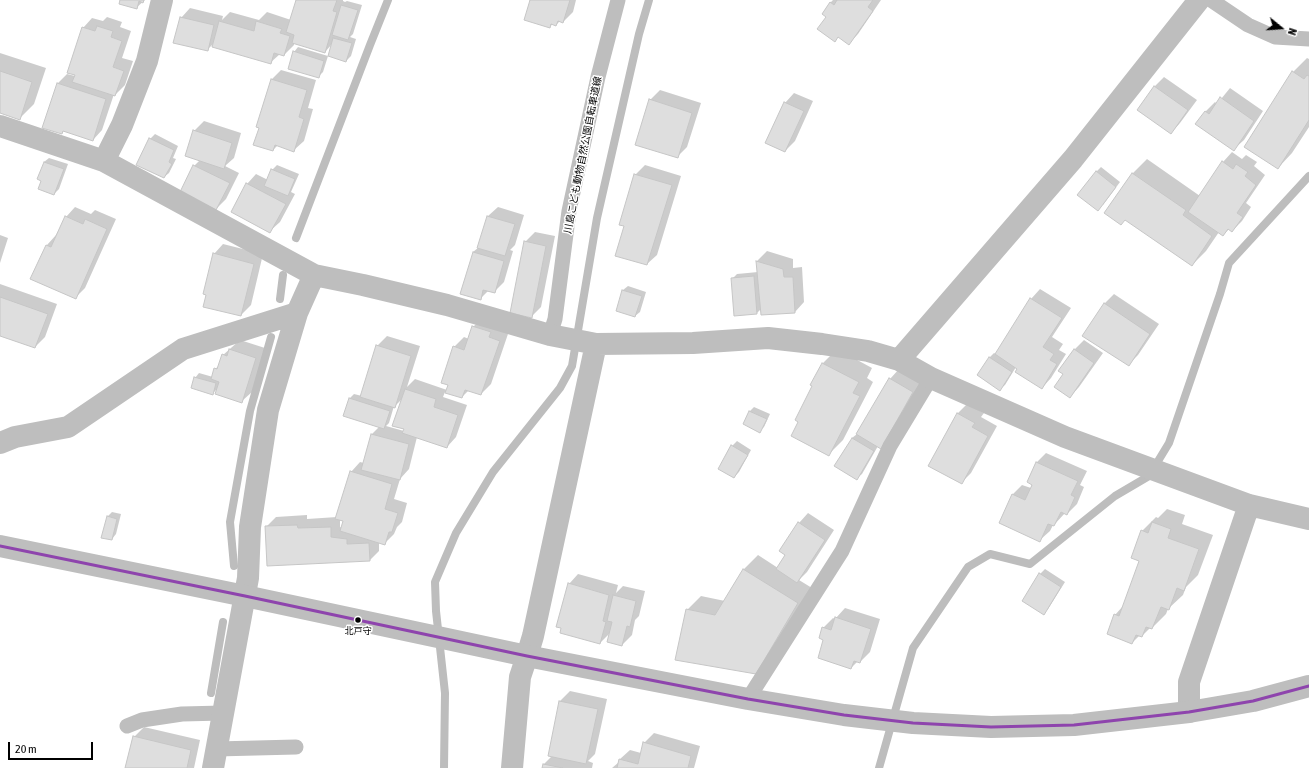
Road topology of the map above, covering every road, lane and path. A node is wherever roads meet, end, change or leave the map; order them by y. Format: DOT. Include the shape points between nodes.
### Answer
graph roads {
  1 [pos="162,0"];
  2 [pos="618,0"];
  3 [pos="1199,0"];
  4 [pos="1211,0"];
  5 [pos="1309,39"];
  6 [pos="0,126"];
  7 [pos="104,161"];
  8 [pos="314,275"];
  9 [pos="297,313"];
  10 [pos="550,335"];
  11 [pos="596,344"];
  12 [pos="900,360"];
  13 [pos="931,378"];
  14 [pos="0,443"];
  15 [pos="1250,505"];
  16 [pos="1309,519"];
  17 [pos="0,546"];
  18 [pos="246,596"];
  19 [pos="527,656"];
  20 [pos="1309,686"];
  21 [pos="748,699"];
  22 [pos="1188,712"];
  23 [pos="223,713"];
  24 [pos="127,726"];
  25 [pos="296,747"];
  26 [pos="214,759"];
  27 [pos="512,768"];
  1 -- 7 [label="street" via="147,61 122,125"];
  2 -- 10 [label="lane, 川島こども動物自然公園自転車道線" via="598,77 569,211 555,319"];
  3 -- 12 [label="street" via="1073,159"];
  4 -- 5 [label="lane" via="1248,25 1275,37"];
  6 -- 7 [label="street"];
  7 -- 8 [label="street"];
  8 -- 9 [label="street"];
  8 -- 10 [label="street" via="447,305"];
  9 -- 14 [label="street" via="182,349 68,428 15,437"];
  9 -- 18 [label="street" via="268,410 250,527"];
  10 -- 11 [label="street"];
  11 -- 12 [label="street" via="693,343 768,338 868,351"];
  11 -- 19 [label="street"];
  12 -- 13 [label="street"];
  13 -- 15 [label="street" via="1065,437"];
  13 -- 21 [label="lane" via="890,446 842,551"];
  15 -- 16 [label="street"];
  15 -- 22 [label="street" via="1189,682"];
  17 -- 18 [label="street"];
  18 -- 19 [label="street"];
  18 -- 23 [label="street"];
  19 -- 21 [label="street"];
  19 -- 27 [label="street" via="520,677"];
  20 -- 22 [label="street" via="1253,701"];
  21 -- 22 [label="street" via="906,722 991,727 1074,725"];
  23 -- 24 [label="lane" via="182,714 142,720"];
  23 -- 26 [label="street"];
  25 -- 26 [label="lane"];
}
